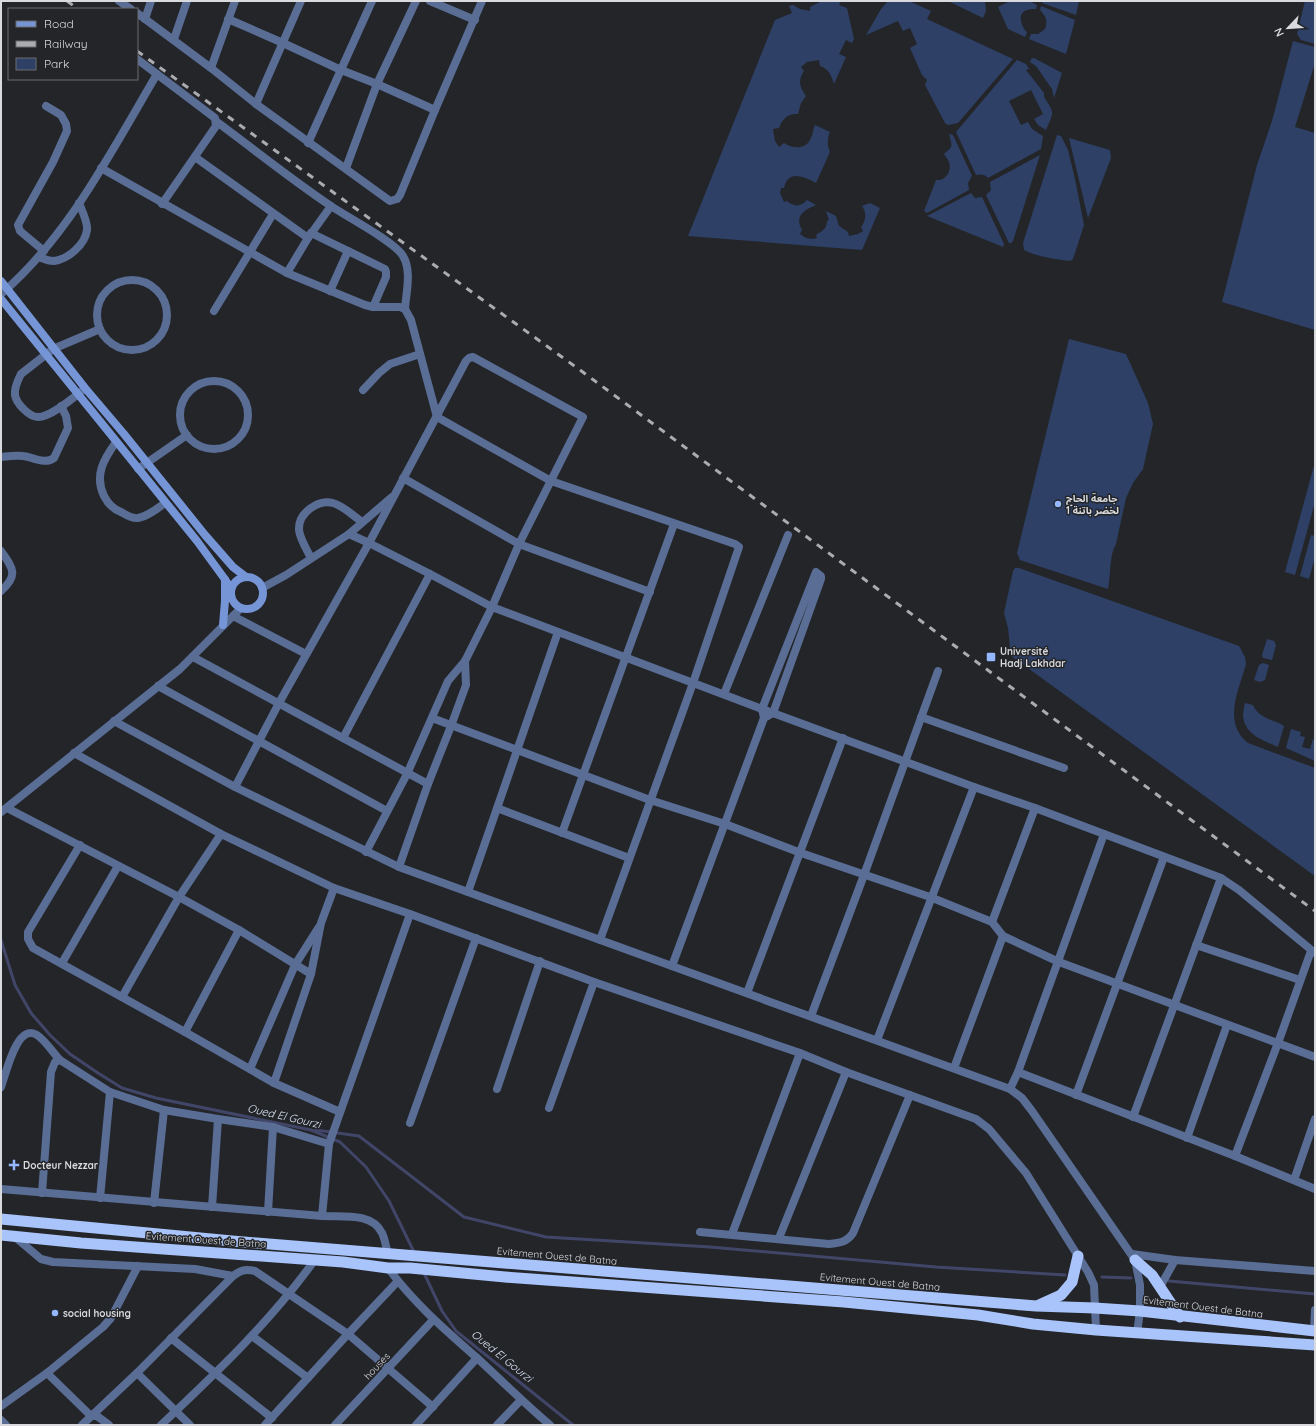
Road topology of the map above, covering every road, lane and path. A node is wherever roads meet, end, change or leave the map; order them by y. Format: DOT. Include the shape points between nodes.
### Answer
graph roads {
  1 [pos="119,1"];
  2 [pos="151,1"];
  3 [pos="187,1"];
  4 [pos="235,1"];
  5 [pos="302,1"];
  6 [pos="372,1"];
  7 [pos="416,1"];
  8 [pos="430,1"];
  9 [pos="482,1"];
  10 [pos="130,8"];
  11 [pos="138,14"];
  12 [pos="145,19"];
  13 [pos="228,19"];
  14 [pos="475,20"];
  15 [pos="174,40"];
  16 [pos="283,43"];
  17 [pos="138,60"];
  18 [pos="211,68"];
  19 [pos="341,70"];
  20 [pos="157,74"];
  21 [pos="377,84"];
  22 [pos="256,104"];
  23 [pos="46,106"];
  24 [pos="435,110"];
  25 [pos="216,122"];
  26 [pos="308,142"];
  27 [pos="195,157"];
  28 [pos="101,168"];
  29 [pos="346,168"];
  30 [pos="79,203"];
  31 [pos="162,204"];
  32 [pos="331,206"];
  33 [pos="273,214"];
  34 [pos="310,236"];
  35 [pos="348,251"];
  36 [pos="250,252"];
  37 [pos="41,254"];
  38 [pos="287,273"];
  39 [pos="1,281"];
  40 [pos="330,291"];
  41 [pos="4,292"];
  42 [pos="1,299"];
  43 [pos="373,307"];
  44 [pos="404,309"];
  45 [pos="214,311"];
  46 [pos="100,329"];
  47 [pos="53,349"];
  48 [pos="46,354"];
  49 [pos="420,354"];
  50 [pos="85,388"];
  51 [pos="363,390"];
  52 [pos="78,394"];
  53 [pos="61,406"];
  54 [pos="437,417"];
  55 [pos="187,434"];
  56 [pos="116,442"];
  57 [pos="1,457"];
  58 [pos="146,462"];
  59 [pos="138,469"];
  60 [pos="403,478"];
  61 [pos="551,481"];
  62 [pos="394,495"];
  63 [pos="165,503"];
  64 [pos="362,522"];
  65 [pos="674,524"];
  66 [pos="348,534"];
  67 [pos="788,535"];
  68 [pos="369,543"];
  69 [pos="519,544"];
  70 [pos="1,551"];
  71 [pos="311,558"];
  72 [pos="430,574"];
  73 [pos="246,577"];
  74 [pos="224,578"];
  75 [pos="262,588"];
  76 [pos="231,589"];
  77 [pos="1,591"];
  78 [pos="650,592"];
  79 [pos="492,607"];
  80 [pos="241,608"];
  81 [pos="234,616"];
  82 [pos="223,625"];
  83 [pos="558,632"];
  84 [pos="306,654"];
  85 [pos="193,657"];
  86 [pos="626,658"];
  87 [pos="465,661"];
  88 [pos="938,671"];
  89 [pos="693,683"];
  90 [pos="158,686"];
  91 [pos="724,694"];
  92 [pos="279,703"];
  93 [pos="762,709"];
  94 [pos="773,713"];
  95 [pos="921,717"];
  96 [pos="432,718"];
  97 [pos="764,718"];
  98 [pos="114,722"];
  99 [pos="451,726"];
  100 [pos="343,738"];
  101 [pos="843,738"];
  102 [pos="259,741"];
  103 [pos="518,750"];
  104 [pos="74,753"];
  105 [pos="905,761"];
  106 [pos="1064,768"];
  107 [pos="407,774"];
  108 [pos="583,775"];
  109 [pos="428,784"];
  110 [pos="235,787"];
  111 [pos="974,787"];
  112 [pos="650,800"];
  113 [pos="497,808"];
  114 [pos="1035,808"];
  115 [pos="4,810"];
  116 [pos="387,812"];
  117 [pos="725,824"];
  118 [pos="562,833"];
  119 [pos="222,834"];
  120 [pos="1104,834"];
  121 [pos="80,845"];
  122 [pos="366,852"];
  123 [pos="801,853"];
  124 [pos="1164,856"];
  125 [pos="629,858"];
  126 [pos="118,866"];
  127 [pos="399,867"];
  128 [pos="864,875"];
  129 [pos="1221,878"];
  130 [pos="334,888"];
  131 [pos="468,892"];
  132 [pos="930,897"];
  133 [pos="179,898"];
  134 [pos="410,914"];
  135 [pos="992,922"];
  136 [pos="321,923"];
  137 [pos="238,930"];
  138 [pos="1003,936"];
  139 [pos="476,938"];
  140 [pos="600,940"];
  141 [pos="1196,945"];
  142 [pos="1313,952"];
  143 [pos="540,961"];
  144 [pos="1059,962"];
  145 [pos="62,963"];
  146 [pos="295,965"];
  147 [pos="672,966"];
  148 [pos="311,974"];
  149 [pos="1300,980"];
  150 [pos="594,982"];
  151 [pos="1117,984"];
  152 [pos="747,993"];
  153 [pos="122,997"];
  154 [pos="1174,1005"];
  155 [pos="811,1016"];
  156 [pos="1227,1025"];
  157 [pos="186,1032"];
  158 [pos="877,1040"];
  159 [pos="1278,1043"];
  160 [pos="800,1053"];
  161 [pos="1315,1057"];
  162 [pos="12,1058"];
  163 [pos="60,1060"];
  164 [pos="1,1067"];
  165 [pos="954,1068"];
  166 [pos="250,1069"];
  167 [pos="846,1072"];
  168 [pos="1018,1072"];
  169 [pos="274,1083"];
  170 [pos="1,1086"];
  171 [pos="496,1089"];
  172 [pos="1010,1089"];
  173 [pos="110,1092"];
  174 [pos="910,1095"];
  175 [pos="1076,1095"];
  176 [pos="549,1108"];
  177 [pos="164,1110"];
  178 [pos="340,1112"];
  179 [pos="1133,1117"];
  180 [pos="218,1119"];
  181 [pos="1315,1119"];
  182 [pos="410,1123"];
  183 [pos="273,1127"];
  184 [pos="1187,1138"];
  185 [pos="330,1141"];
  186 [pos="1235,1156"];
  187 [pos="1294,1180"];
  188 [pos="1315,1188"];
  189 [pos="1,1189"];
  190 [pos="42,1193"];
  191 [pos="100,1198"];
  192 [pos="154,1203"];
  193 [pos="212,1207"];
  194 [pos="268,1212"];
  195 [pos="322,1216"];
  196 [pos="1,1219"];
  197 [pos="700,1232"];
  198 [pos="732,1234"];
  199 [pos="1,1235"];
  200 [pos="15,1236"];
  201 [pos="778,1238"];
  202 [pos="388,1254"];
  203 [pos="242,1255"];
  204 [pos="1078,1256"];
  205 [pos="1134,1257"];
  206 [pos="1175,1260"];
  207 [pos="314,1261"];
  208 [pos="138,1266"];
  209 [pos="388,1268"];
  210 [pos="247,1269"];
  211 [pos="1315,1271"];
  212 [pos="233,1276"];
  213 [pos="398,1282"];
  214 [pos="1160,1287"];
  215 [pos="290,1294"];
  216 [pos="1036,1306"];
  217 [pos="1095,1308"];
  218 [pos="1315,1310"];
  219 [pos="1140,1311"];
  220 [pos="1315,1315"];
  221 [pos="1180,1317"];
  222 [pos="434,1320"];
  223 [pos="1096,1330"];
  224 [pos="1315,1331"];
  225 [pos="1137,1333"];
  226 [pos="348,1334"];
  227 [pos="252,1336"];
  228 [pos="170,1338"];
  229 [pos="1315,1345"];
  230 [pos="477,1358"];
  231 [pos="389,1369"];
  232 [pos="47,1373"];
  233 [pos="137,1373"];
  234 [pos="215,1373"];
  235 [pos="308,1378"];
  236 [pos="520,1400"];
  237 [pos="1,1406"];
  238 [pos="433,1407"];
  239 [pos="176,1411"];
  240 [pos="91,1416"];
  241 [pos="272,1418"];
  242 [pos="1,1420"];
  243 [pos="6,1425"];
  244 [pos="82,1425"];
  245 [pos="109,1425"];
  246 [pos="161,1425"];
  247 [pos="190,1425"];
  248 [pos="265,1425"];
  249 [pos="335,1425"];
  250 [pos="416,1425"];
  251 [pos="497,1425"];
  252 [pos="550,1425"];
  1 -- 10 [label="street"];
  2 -- 12 [label="street"];
  3 -- 15 [label="street"];
  4 -- 13 [label="street"];
  5 -- 16 [label="street"];
  6 -- 19 [label="street"];
  7 -- 21 [label="street"];
  8 -- 14 [label="street"];
  9 -- 14 [label="street"];
  11 -- 12 [label="street"];
  12 -- 15 [label="street"];
  13 -- 16 [label="street"];
  13 -- 18 [label="street"];
  14 -- 24 [label="street"];
  15 -- 18 [label="street"];
  16 -- 19 [label="street"];
  16 -- 22 [label="street"];
  17 -- 20 [label="street"];
  18 -- 22 [label="street"];
  19 -- 21 [label="street"];
  19 -- 26 [label="street"];
  20 -- 25 [label="street" via="215,118"];
  20 -- 28 [label="street"];
  21 -- 24 [label="street"];
  21 -- 29 [label="street"];
  22 -- 26 [label="street"];
  23 -- 37 [label="street" via="62,115 67,131 18,225 20,231"];
  24 -- 29 [label="street" via="400,195 396,198 390,201"];
  25 -- 27 [label="street" via="216,126"];
  25 -- 32 [label="street"];
  26 -- 29 [label="street"];
  27 -- 31 [label="street"];
  27 -- 33 [label="street"];
  28 -- 30 [label="street"];
  28 -- 31 [label="street"];
  30 -- 37 [label="street"];
  30 -- 37 [label="street" via="87,229 80,245 60,259 47,261"];
  31 -- 36 [label="street"];
  32 -- 34 [label="street"];
  32 -- 44 [label="street" via="403,254 408,270"];
  33 -- 34 [label="street"];
  33 -- 36 [label="street"];
  34 -- 35 [label="street"];
  34 -- 38 [label="street"];
  35 -- 40 [label="street"];
  35 -- 43 [label="street" via="385,269 386,277"];
  36 -- 38 [label="street"];
  36 -- 45 [label="street"];
  37 -- 41 [label="street"];
  38 -- 40 [label="street"];
  39 -- 41 [label="main road"];
  40 -- 43 [label="street"];
  41 -- 47 [label="main road"];
  42 -- 48 [label="main road"];
  43 -- 44 [label="street"];
  44 -- 49 [label="street" via="411,320"];
  46 -- 46 [label="street" via="108,341 121,349 135,350 149,346 160,336 166,323 164,301 155,289 143,282 128,280 114,285 103,294 97,308"];
  46 -- 47 [label="street"];
  47 -- 48 [label="street"];
  47 -- 50 [label="main road"];
  48 -- 52 [label="main road"];
  48 -- 53 [label="street" via="22,374 15,388 16,398 32,416 44,416"];
  49 -- 51 [label="street" via="390,364"];
  49 -- 54 [label="street"];
  50 -- 52 [label="street"];
  50 -- 58 [label="main road"];
  52 -- 53 [label="street"];
  52 -- 56 [label="main road"];
  53 -- 57 [label="street" via="68,428 54,458 47,462 24,456"];
  54 -- 60 [label="street"];
  54 -- 61 [label="street"];
  54 -- 61 [label="street" via="466,361 473,357 583,417"];
  55 -- 55 [label="street" via="197,444 211,449 231,444 242,435 248,422 248,408 242,395 225,382 211,381 198,385 187,394 181,407 181,421"];
  55 -- 58 [label="street"];
  56 -- 59 [label="main road"];
  56 -- 63 [label="street" via="105,458 99,481 110,506 138,518 153,512"];
  58 -- 59 [label="street"];
  58 -- 73 [label="main road" via="229,563"];
  59 -- 63 [label="main road"];
  60 -- 62 [label="street"];
  60 -- 69 [label="street"];
  61 -- 65 [label="street"];
  61 -- 69 [label="street"];
  62 -- 64 [label="street"];
  62 -- 68 [label="street"];
  63 -- 74 [label="main road"];
  64 -- 66 [label="street"];
  64 -- 71 [label="street" via="334,503 324,502 306,511 299,529"];
  65 -- 78 [label="street"];
  65 -- 89 [label="street" via="739,547"];
  66 -- 68 [label="street"];
  66 -- 71 [label="street"];
  67 -- 91 [label="street"];
  68 -- 72 [label="street"];
  68 -- 84 [label="street"];
  69 -- 78 [label="street"];
  69 -- 79 [label="street"];
  70 -- 77 [label="street" via="13,577 10,584"];
  71 -- 75 [label="street"];
  72 -- 79 [label="street"];
  72 -- 100 [label="street"];
  73 -- 75 [label="main road" via="254,579"];
  73 -- 76 [label="main road" via="236,580"];
  74 -- 76 [label="main road"];
  74 -- 82 [label="main road"];
  75 -- 80 [label="main road" via="259,602 251,608"];
  76 -- 80 [label="main road" via="234,602"];
  78 -- 86 [label="street"];
  79 -- 83 [label="street"];
  79 -- 87 [label="street"];
  80 -- 81 [label="street"];
  81 -- 82 [label="street"];
  81 -- 84 [label="street"];
  82 -- 85 [label="street"];
  83 -- 86 [label="street"];
  83 -- 103 [label="street"];
  84 -- 92 [label="street"];
  85 -- 90 [label="street"];
  85 -- 92 [label="street"];
  86 -- 89 [label="street"];
  86 -- 108 [label="street"];
  87 -- 96 [label="street" via="448,681"];
  87 -- 99 [label="street" via="466,685"];
  88 -- 95 [label="street"];
  89 -- 91 [label="street"];
  89 -- 112 [label="street"];
  90 -- 98 [label="street"];
  90 -- 102 [label="street"];
  91 -- 93 [label="street"];
  92 -- 100 [label="street"];
  92 -- 102 [label="street"];
  93 -- 94 [label="street"];
  93 -- 94 [label="street" via="816,572 821,579"];
  93 -- 97 [label="street"];
  94 -- 97 [label="street"];
  94 -- 101 [label="street"];
  95 -- 105 [label="street"];
  95 -- 106 [label="street"];
  96 -- 99 [label="street"];
  96 -- 107 [label="street"];
  97 -- 117 [label="street"];
  98 -- 104 [label="street"];
  98 -- 110 [label="street"];
  99 -- 103 [label="street"];
  99 -- 109 [label="street"];
  100 -- 107 [label="street"];
  101 -- 105 [label="street"];
  101 -- 123 [label="street"];
  102 -- 110 [label="street"];
  102 -- 116 [label="street"];
  103 -- 108 [label="street"];
  103 -- 113 [label="street"];
  104 -- 115 [label="street"];
  104 -- 119 [label="street"];
  105 -- 111 [label="street"];
  105 -- 128 [label="street"];
  107 -- 109 [label="street"];
  107 -- 116 [label="street"];
  108 -- 112 [label="street"];
  108 -- 118 [label="street"];
  109 -- 127 [label="street"];
  110 -- 122 [label="street"];
  111 -- 114 [label="street"];
  111 -- 132 [label="street"];
  112 -- 117 [label="street"];
  112 -- 125 [label="street"];
  113 -- 118 [label="street"];
  113 -- 131 [label="street"];
  114 -- 120 [label="street"];
  114 -- 135 [label="street"];
  115 -- 121 [label="street"];
  116 -- 122 [label="street"];
  117 -- 123 [label="street"];
  117 -- 147 [label="street"];
  118 -- 125 [label="street"];
  119 -- 130 [label="street"];
  119 -- 133 [label="street"];
  120 -- 124 [label="street"];
  120 -- 144 [label="street"];
  121 -- 126 [label="street"];
  121 -- 145 [label="street" via="28,932 28,939 34,948"];
  122 -- 127 [label="street"];
  123 -- 128 [label="street"];
  123 -- 152 [label="street"];
  124 -- 129 [label="street"];
  124 -- 151 [label="street"];
  125 -- 140 [label="street"];
  126 -- 133 [label="street"];
  126 -- 145 [label="street"];
  127 -- 131 [label="street"];
  128 -- 132 [label="street"];
  128 -- 155 [label="street"];
  129 -- 141 [label="street"];
  129 -- 142 [label="street"];
  130 -- 134 [label="street"];
  130 -- 136 [label="street"];
  131 -- 140 [label="street"];
  132 -- 135 [label="street"];
  132 -- 158 [label="street"];
  133 -- 137 [label="street"];
  133 -- 153 [label="street"];
  134 -- 139 [label="street"];
  134 -- 178 [label="street"];
  135 -- 138 [label="street"];
  136 -- 146 [label="street"];
  136 -- 148 [label="street"];
  137 -- 146 [label="street"];
  137 -- 157 [label="street"];
  138 -- 144 [label="street"];
  138 -- 165 [label="street"];
  139 -- 143 [label="street"];
  139 -- 182 [label="street"];
  140 -- 147 [label="street"];
  141 -- 149 [label="street"];
  141 -- 154 [label="street"];
  142 -- 149 [label="street"];
  143 -- 150 [label="street"];
  143 -- 171 [label="street"];
  144 -- 151 [label="street"];
  144 -- 168 [label="street"];
  145 -- 153 [label="street"];
  146 -- 148 [label="street"];
  146 -- 166 [label="street"];
  147 -- 152 [label="street"];
  148 -- 169 [label="street"];
  149 -- 159 [label="street"];
  150 -- 160 [label="street"];
  150 -- 176 [label="street"];
  151 -- 154 [label="street"];
  151 -- 175 [label="street"];
  152 -- 155 [label="street"];
  153 -- 157 [label="street"];
  154 -- 156 [label="street"];
  154 -- 179 [label="street"];
  155 -- 158 [label="street"];
  156 -- 159 [label="street"];
  156 -- 184 [label="street"];
  157 -- 166 [label="street"];
  158 -- 165 [label="street"];
  159 -- 161 [label="street"];
  159 -- 186 [label="street"];
  160 -- 167 [label="street"];
  160 -- 198 [label="street"];
  162 -- 163 [label="street" via="17,1043 27,1033 32,1033 39,1036"];
  162 -- 164 [label="street"];
  162 -- 170 [label="street"];
  163 -- 173 [label="street"];
  163 -- 190 [label="street" via="55,1062 51,1072"];
  165 -- 172 [label="street"];
  166 -- 169 [label="street"];
  167 -- 174 [label="street"];
  167 -- 201 [label="street"];
  168 -- 172 [label="street"];
  168 -- 175 [label="street"];
  169 -- 178 [label="street"];
  172 -- 205 [label="street" via="1032,1110"];
  173 -- 177 [label="street"];
  173 -- 191 [label="street"];
  174 -- 201 [label="street" via="853,1233 848,1239 829,1244"];
  174 -- 204 [label="street" via="976,1119 990,1129 1026,1173"];
  175 -- 179 [label="street"];
  177 -- 180 [label="street"];
  177 -- 192 [label="street"];
  178 -- 185 [label="street"];
  179 -- 184 [label="street"];
  180 -- 183 [label="street"];
  180 -- 193 [label="street"];
  181 -- 187 [label="street"];
  183 -- 185 [label="street"];
  183 -- 194 [label="street"];
  184 -- 186 [label="street"];
  185 -- 195 [label="street"];
  186 -- 187 [label="street"];
  187 -- 188 [label="street"];
  189 -- 190 [label="street"];
  190 -- 191 [label="street"];
  191 -- 192 [label="street"];
  192 -- 193 [label="street"];
  193 -- 194 [label="street"];
  194 -- 195 [label="street"];
  195 -- 202 [label="street" via="372,1221 382,1231"];
  196 -- 202 [label="highway, Evitement Ouest de Batna"];
  197 -- 198 [label="street"];
  198 -- 201 [label="street"];
  199 -- 200 [label="highway, Evitement Ouest de Batna"];
  200 -- 203 [label="highway, Evitement Ouest de Batna"];
  200 -- 208 [label="street" via="42,1259 48,1261"];
  202 -- 216 [label="highway, Evitement Ouest de Batna"];
  203 -- 207 [label="highway, Evitement Ouest de Batna"];
  203 -- 210 [label="street"];
  204 -- 216 [label="highway" via="1072,1282 1061,1295"];
  204 -- 217 [label="street" via="1094,1285"];
  205 -- 206 [label="street"];
  205 -- 214 [label="highway"];
  205 -- 219 [label="street" via="1140,1285"];
  206 -- 211 [label="street"];
  206 -- 214 [label="street"];
  207 -- 209 [label="highway, Evitement Ouest de Batna"];
  207 -- 215 [label="street"];
  208 -- 212 [label="street" via="195,1269"];
  208 -- 232 [label="street" via="111,1318"];
  209 -- 213 [label="street"];
  209 -- 223 [label="highway, Evitement Ouest de Batna" via="844,1302"];
  210 -- 212 [label="street"];
  210 -- 215 [label="street" via="255,1271"];
  212 -- 228 [label="street"];
  213 -- 222 [label="street"];
  213 -- 226 [label="street"];
  214 -- 221 [label="highway"];
  215 -- 226 [label="street"];
  215 -- 227 [label="street"];
  216 -- 217 [label="highway, Evitement Ouest de Batna"];
  217 -- 219 [label="highway, Evitement Ouest de Batna"];
  217 -- 223 [label="street"];
  218 -- 220 [label="street"];
  219 -- 221 [label="highway, Evitement Ouest de Batna"];
  219 -- 225 [label="street"];
  220 -- 224 [label="street"];
  221 -- 224 [label="highway, Evitement Ouest de Batna"];
  222 -- 230 [label="street"];
  222 -- 231 [label="street, houses"];
  223 -- 225 [label="highway"];
  225 -- 229 [label="highway"];
  226 -- 231 [label="street"];
  226 -- 235 [label="street"];
  227 -- 234 [label="street"];
  227 -- 235 [label="street"];
  228 -- 233 [label="street"];
  228 -- 234 [label="street"];
  230 -- 236 [label="street"];
  230 -- 238 [label="street"];
  231 -- 238 [label="street"];
  231 -- 249 [label="street, houses"];
  232 -- 237 [label="street"];
  232 -- 240 [label="street"];
  233 -- 239 [label="street"];
  233 -- 240 [label="street"];
  234 -- 239 [label="street"];
  234 -- 241 [label="street"];
  235 -- 241 [label="street"];
  236 -- 251 [label="street"];
  236 -- 252 [label="street"];
  238 -- 250 [label="street"];
  239 -- 246 [label="street"];
  239 -- 247 [label="street"];
  240 -- 244 [label="street"];
  240 -- 245 [label="street" via="97,1416"];
  241 -- 248 [label="street"];
  242 -- 243 [label="street"];
}
